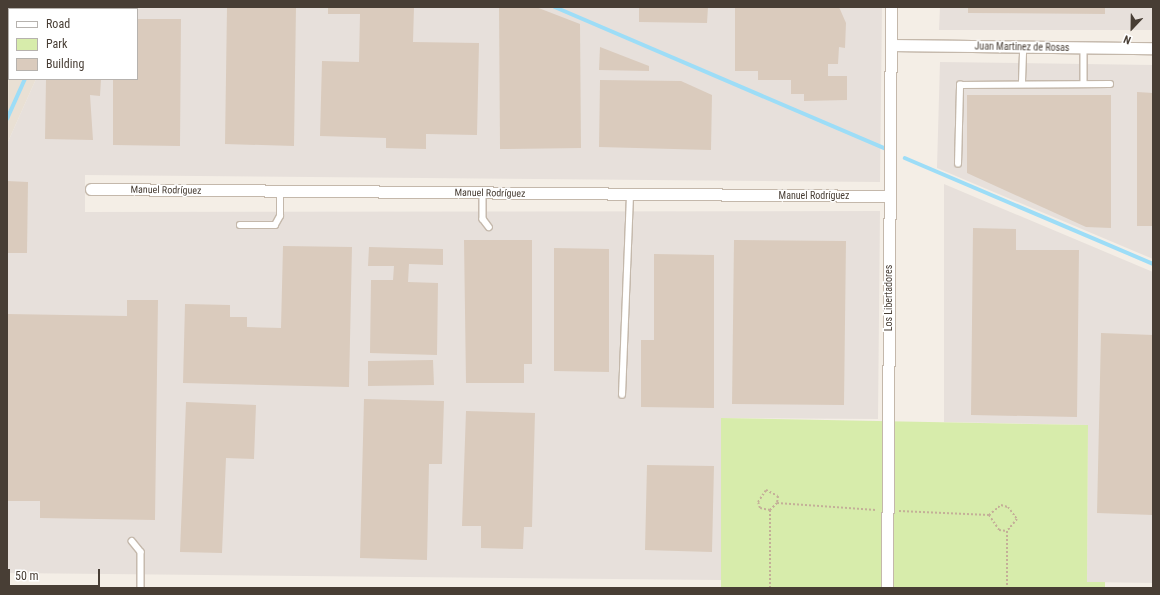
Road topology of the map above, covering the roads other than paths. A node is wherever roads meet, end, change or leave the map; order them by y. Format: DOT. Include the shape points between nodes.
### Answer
graph roads {
  1 [pos="891,7"];
  2 [pos="891,46"];
  3 [pos="1023,47"];
  4 [pos="1084,47"];
  5 [pos="1153,48"];
  6 [pos="1022,82"];
  7 [pos="1084,84"];
  8 [pos="1110,84"];
  9 [pos="958,164"];
  10 [pos="91,189"];
  11 [pos="280,191"];
  12 [pos="483,192"];
  13 [pos="630,194"];
  14 [pos="890,196"];
  15 [pos="240,225"];
  16 [pos="489,227"];
  17 [pos="622,395"];
  18 [pos="132,541"];
  19 [pos="141,588"];
  20 [pos="887,588"];
  1 -- 2 [label="street, Los Libertadores"];
  2 -- 3 [label="street, Juan Martinez de Rosas"];
  2 -- 14 [label="street, Los Libertadores"];
  3 -- 4 [label="street, Juan Martinez de Rosas"];
  3 -- 6 [label="lane"];
  4 -- 5 [label="street, Juan Martinez de Rosas"];
  4 -- 7 [label="lane"];
  6 -- 7 [label="lane"];
  6 -- 9 [label="lane" via="960,85"];
  7 -- 8 [label="lane"];
  10 -- 11 [label="street, Manuel Rodríguez"];
  11 -- 12 [label="street, Manuel Rodríguez"];
  11 -- 15 [label="lane" via="280,216 274,225"];
  12 -- 13 [label="street, Manuel Rodríguez"];
  12 -- 16 [label="lane" via="482,219"];
  13 -- 14 [label="street, Manuel Rodríguez"];
  13 -- 17 [label="lane"];
  14 -- 20 [label="street, Los Libertadores"];
  18 -- 19 [label="lane" via="141,552"];
}
